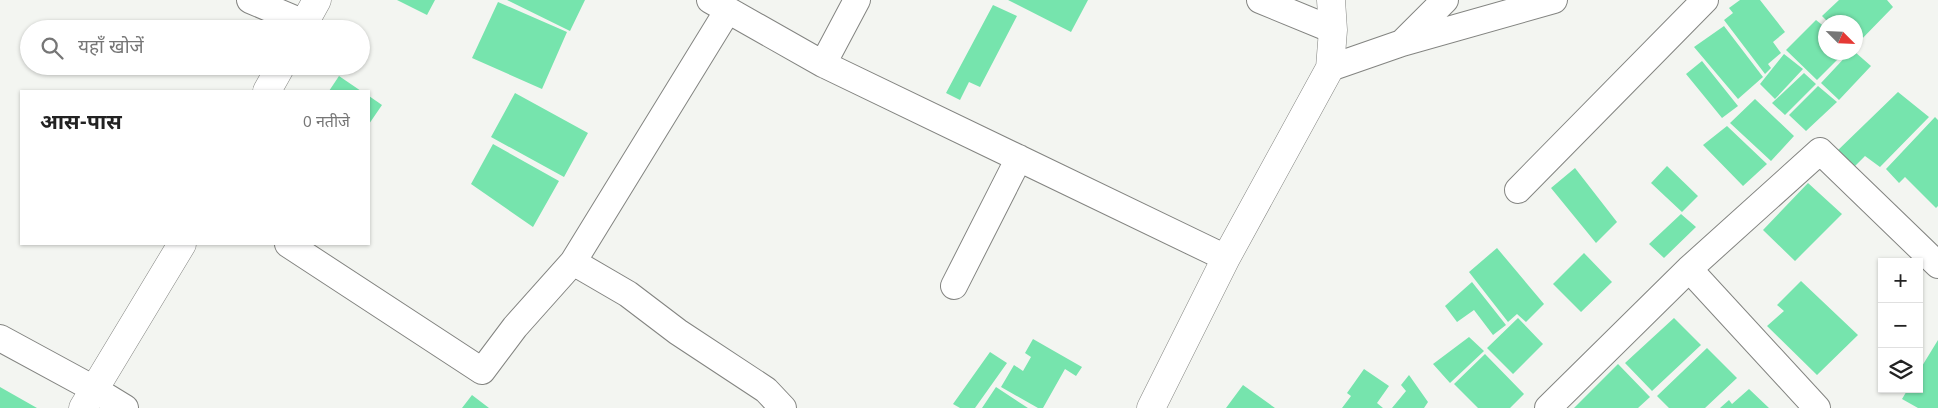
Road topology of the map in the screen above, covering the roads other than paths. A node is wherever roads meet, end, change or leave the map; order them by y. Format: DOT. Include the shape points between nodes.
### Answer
graph roads {
  1 [pos="250,0"];
  2 [pos="857,0"];
  3 [pos="1260,0"];
  4 [pos="1331,0"];
  5 [pos="1444,0"];
  6 [pos="1554,0"];
  7 [pos="1705,0"];
  8 [pos="719,5"];
  9 [pos="307,17"];
  10 [pos="1333,30"];
  11 [pos="1402,43"];
  12 [pos="823,64"];
  13 [pos="1330,68"];
  14 [pos="276,75"];
  15 [pos="269,90"];
  16 [pos="1019,158"];
  17 [pos="1518,190"];
  18 [pos="181,245"];
  19 [pos="290,245"];
  20 [pos="1226,258"];
  21 [pos="573,262"];
  22 [pos="1938,265"];
  23 [pos="1689,269"];
  24 [pos="954,286"];
  25 [pos="0,338"];
  26 [pos="88,398"];
  27 [pos="1556,405"];
  28 [pos="126,408"];
  29 [pos="783,408"];
  30 [pos="1151,408"];
  31 [pos="1817,408"];
  1 -- 9 [label="street"];
  2 -- 12 [label="street"];
  3 -- 10 [label="street"];
  4 -- 10 [label="street"];
  5 -- 11 [label="street"];
  6 -- 11 [label="street"];
  7 -- 17 [label="street"];
  8 -- 12 [label="street"];
  8 -- 21 [label="street"];
  10 -- 13 [label="street"];
  11 -- 13 [label="street"];
  12 -- 16 [label="street"];
  13 -- 20 [label="street"];
  14 -- 15 [label="street"];
  16 -- 20 [label="street"];
  16 -- 24 [label="street"];
  18 -- 26 [label="street"];
  19 -- 21 [label="street" via="482,371 515,327"];
  20 -- 30 [label="street"];
  21 -- 29 [label="street" via="628,294 678,332 766,390"];
  22 -- 23 [label="street" via="1820,151"];
  23 -- 27 [label="street"];
  23 -- 31 [label="street"];
  25 -- 26 [label="street"];
  26 -- 28 [label="street"];
}
